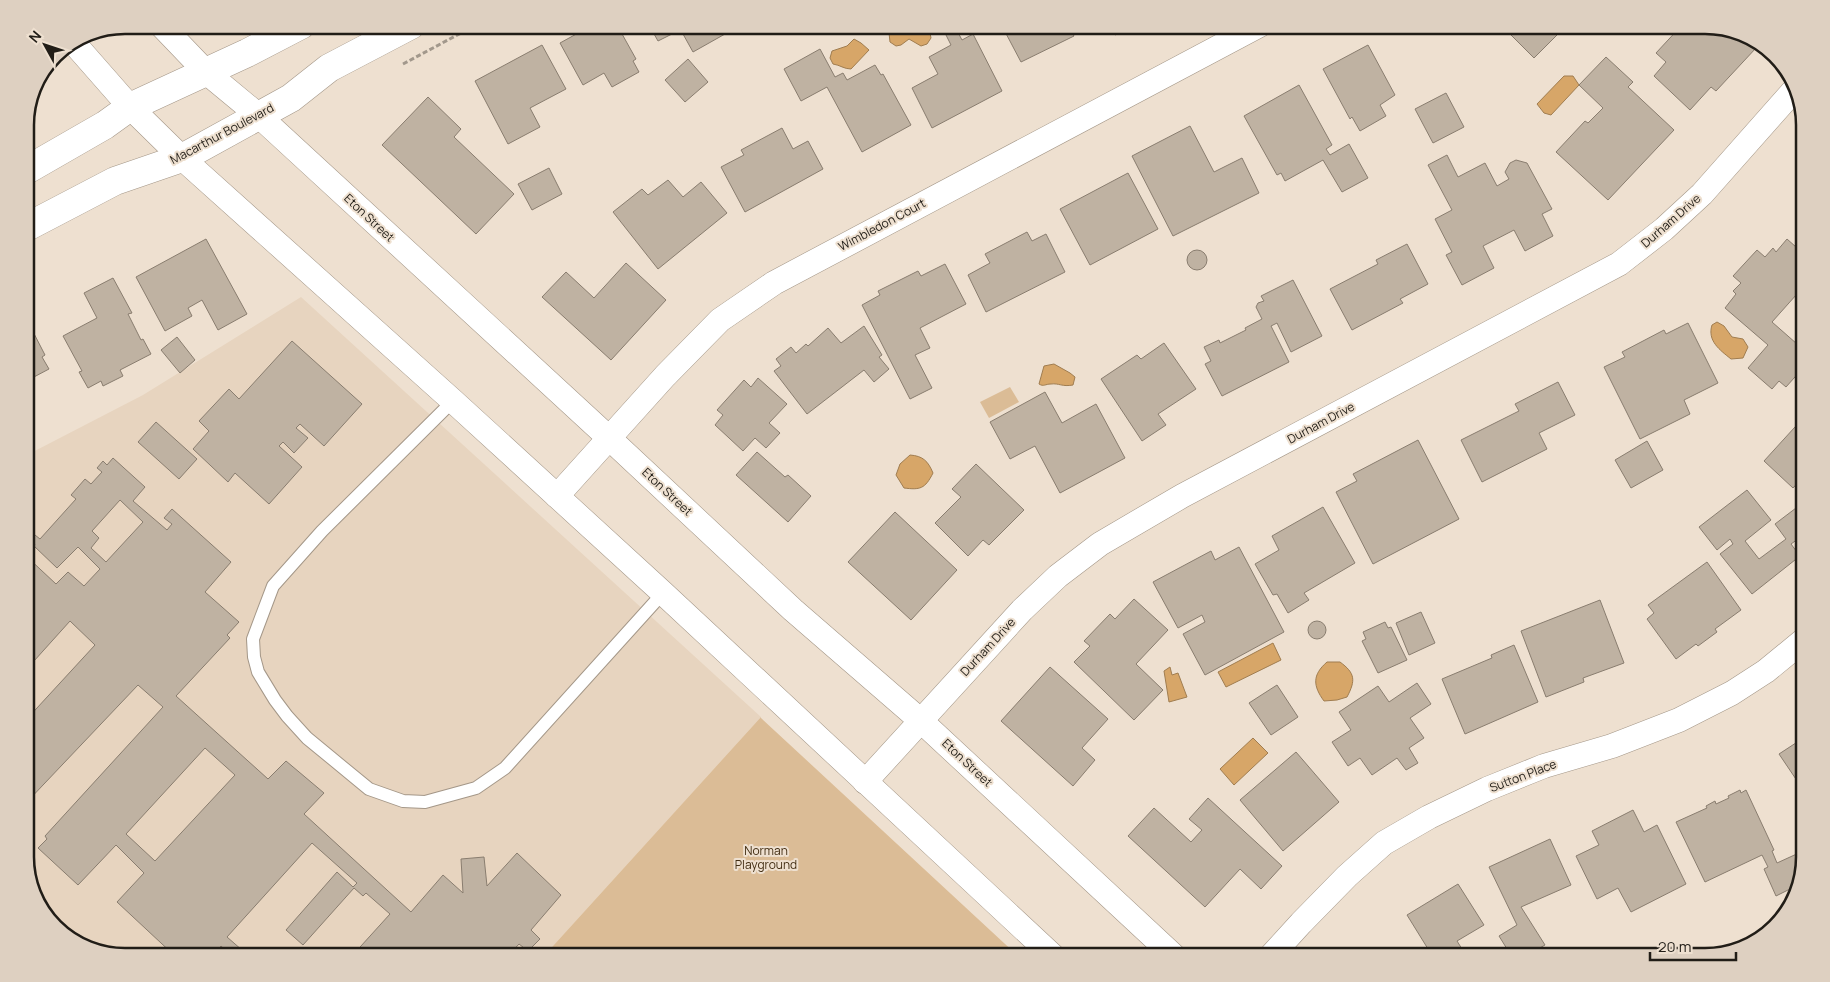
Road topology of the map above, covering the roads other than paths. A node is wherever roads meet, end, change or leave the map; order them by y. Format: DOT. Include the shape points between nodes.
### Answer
graph roads {
  1 [pos="170,34"];
  2 [pos="284,34"];
  3 [pos="394,34"];
  4 [pos="1243,34"];
  5 [pos="78,47"];
  6 [pos="206,72"];
  7 [pos="1790,94"];
  8 [pos="130,107"];
  9 [pos="258,115"];
  10 [pos="182,158"];
  11 [pos="34,166"];
  12 [pos="34,223"];
  13 [pos="453,401"];
  14 [pos="609,438"];
  15 [pos="557,496"];
  16 [pos="663,593"];
  17 [pos="1796,646"];
  18 [pos="920,720"];
  19 [pos="865,782"];
  20 [pos="1044,948"];
  21 [pos="1165,948"];
  22 [pos="1278,948"];
  1 -- 6 [label="street, Eton Street"];
  2 -- 6 [label="street"];
  3 -- 9 [label="street, Macarthur Boulevard" via="329,68 291,98"];
  4 -- 14 [label="street, Wimbledon Court" via="774,283 720,320"];
  5 -- 8 [label="street"];
  6 -- 8 [label="street"];
  6 -- 9 [label="street, Eton Street"];
  7 -- 18 [label="street, Durham Drive" via="1702,194 1619,264 1182,496 1100,544 1058,576 1022,610"];
  8 -- 10 [label="street"];
  8 -- 11 [label="street"];
  9 -- 10 [label="street, Macarthur Boulevard"];
  9 -- 14 [label="street, Eton Street"];
  10 -- 12 [label="street, Macarthur Boulevard" via="115,181"];
  10 -- 13 [label="street"];
  13 -- 15 [label="street"];
  13 -- 16 [label="lane" via="322,531 273,586 253,638 254,657 258,672 275,700 307,738 369,789 403,802 425,802 476,788 505,768"];
  14 -- 15 [label="street, Wimbledon Court"];
  14 -- 18 [label="street, Eton Street" via="793,610"];
  15 -- 16 [label="street"];
  16 -- 19 [label="street"];
  17 -- 22 [label="street, Sutton Place" via="1732,693 1679,720 1487,789 1384,843 1347,876"];
  18 -- 19 [label="street, Durham Drive"];
  18 -- 21 [label="street, Eton Street"];
  19 -- 20 [label="street"];
}
